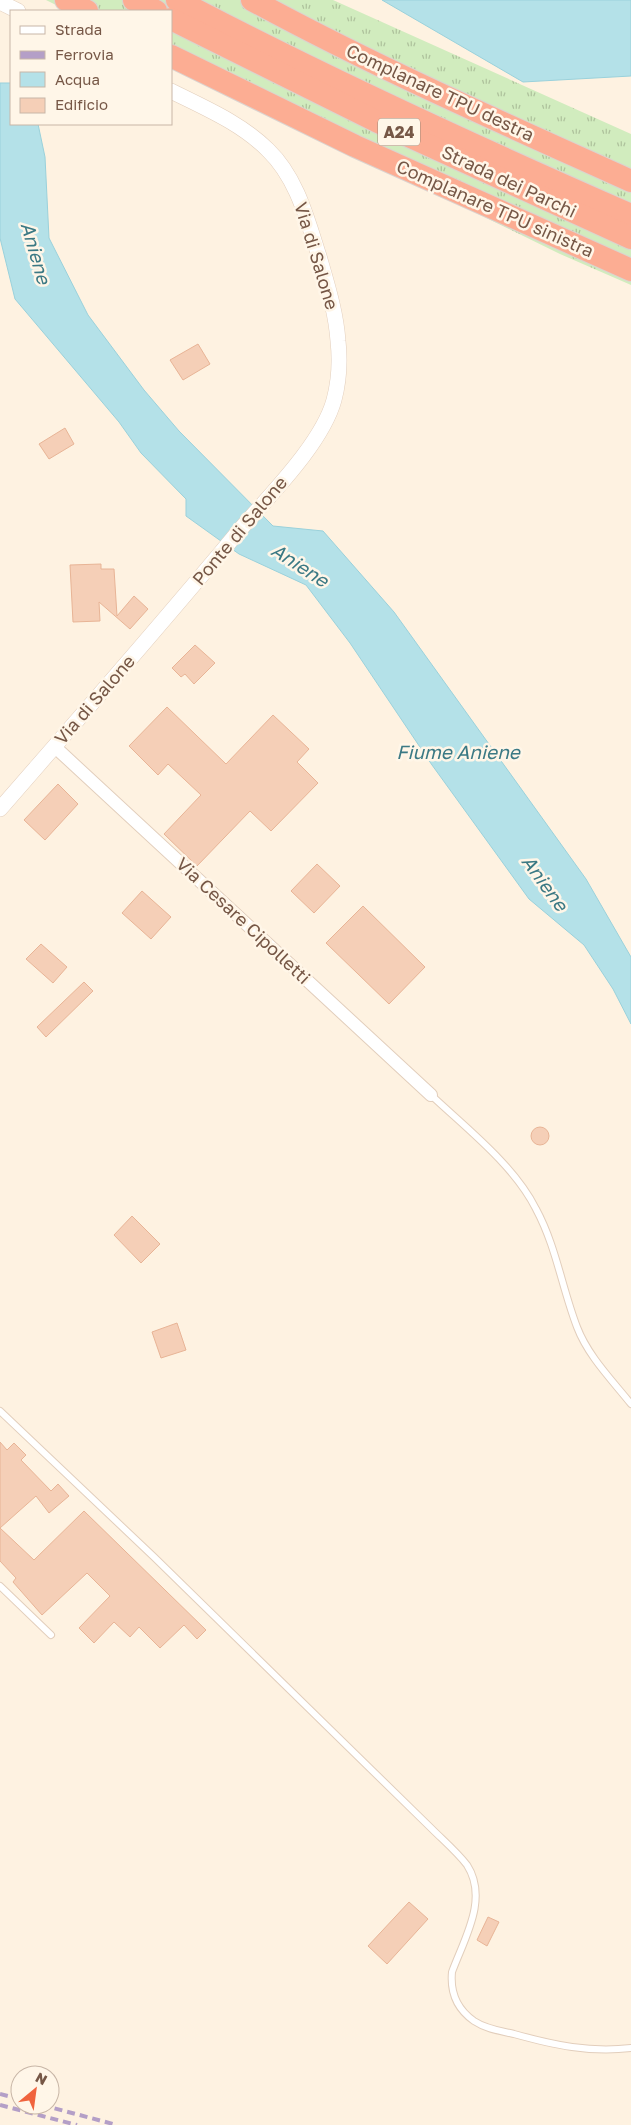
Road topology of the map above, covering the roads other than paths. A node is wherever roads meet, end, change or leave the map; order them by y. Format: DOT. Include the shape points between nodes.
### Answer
graph roads {
  1 [pos="66,0"];
  2 [pos="134,0"];
  3 [pos="177,0"];
  4 [pos="238,0"];
  5 [pos="252,0"];
  6 [pos="0,2"];
  7 [pos="16,10"];
  8 [pos="85,10"];
  9 [pos="154,10"];
  10 [pos="172,19"];
  11 [pos="317,35"];
  12 [pos="172,56"];
  13 [pos="172,91"];
  14 [pos="631,181"];
  15 [pos="631,215"];
  16 [pos="631,238"];
  17 [pos="631,270"];
  18 [pos="289,472"];
  19 [pos="190,590"];
  20 [pos="55,746"];
  21 [pos="0,809"];
  22 [pos="432,1095"];
  23 [pos="631,1404"];
  24 [pos="0,1410"];
  25 [pos="0,1586"];
  26 [pos="51,1635"];
  27 [pos="631,2048"];
  1 -- 8 [label="highway"];
  2 -- 9 [label="highway"];
  3 -- 15 [label="highway, Strada dei Parchi / A24" via="387,104"];
  4 -- 11 [label="highway" via="292,28"];
  5 -- 11 [label="highway, Complanare TPU destra"];
  6 -- 7 [label="street"];
  10 -- 16 [label="highway, Strada dei Parchi / A24" via="376,121"];
  11 -- 14 [label="highway, Complanare TPU destra"];
  12 -- 17 [label="highway, Complanare TPU sinistra" via="355,146"];
  13 -- 18 [label="street, Via di Salone" via="218,114 270,151 301,204 327,284 338,340 334,401 324,424"];
  18 -- 19 [label="street, Ponte di Salone"];
  19 -- 20 [label="street, Via di Salone"];
  20 -- 21 [label="street, Via di Salone"];
  20 -- 22 [label="street, Via Cesare Cipolletti"];
  22 -- 23 [label="lane" via="509,1170 536,1207 588,1350"];
  24 -- 27 [label="lane" via="168,1570 467,1866 476,1891 476,1905 451,1982 452,1995 467,2015 484,2026 562,2047 595,2050"];
  25 -- 26 [label="lane"];
}
